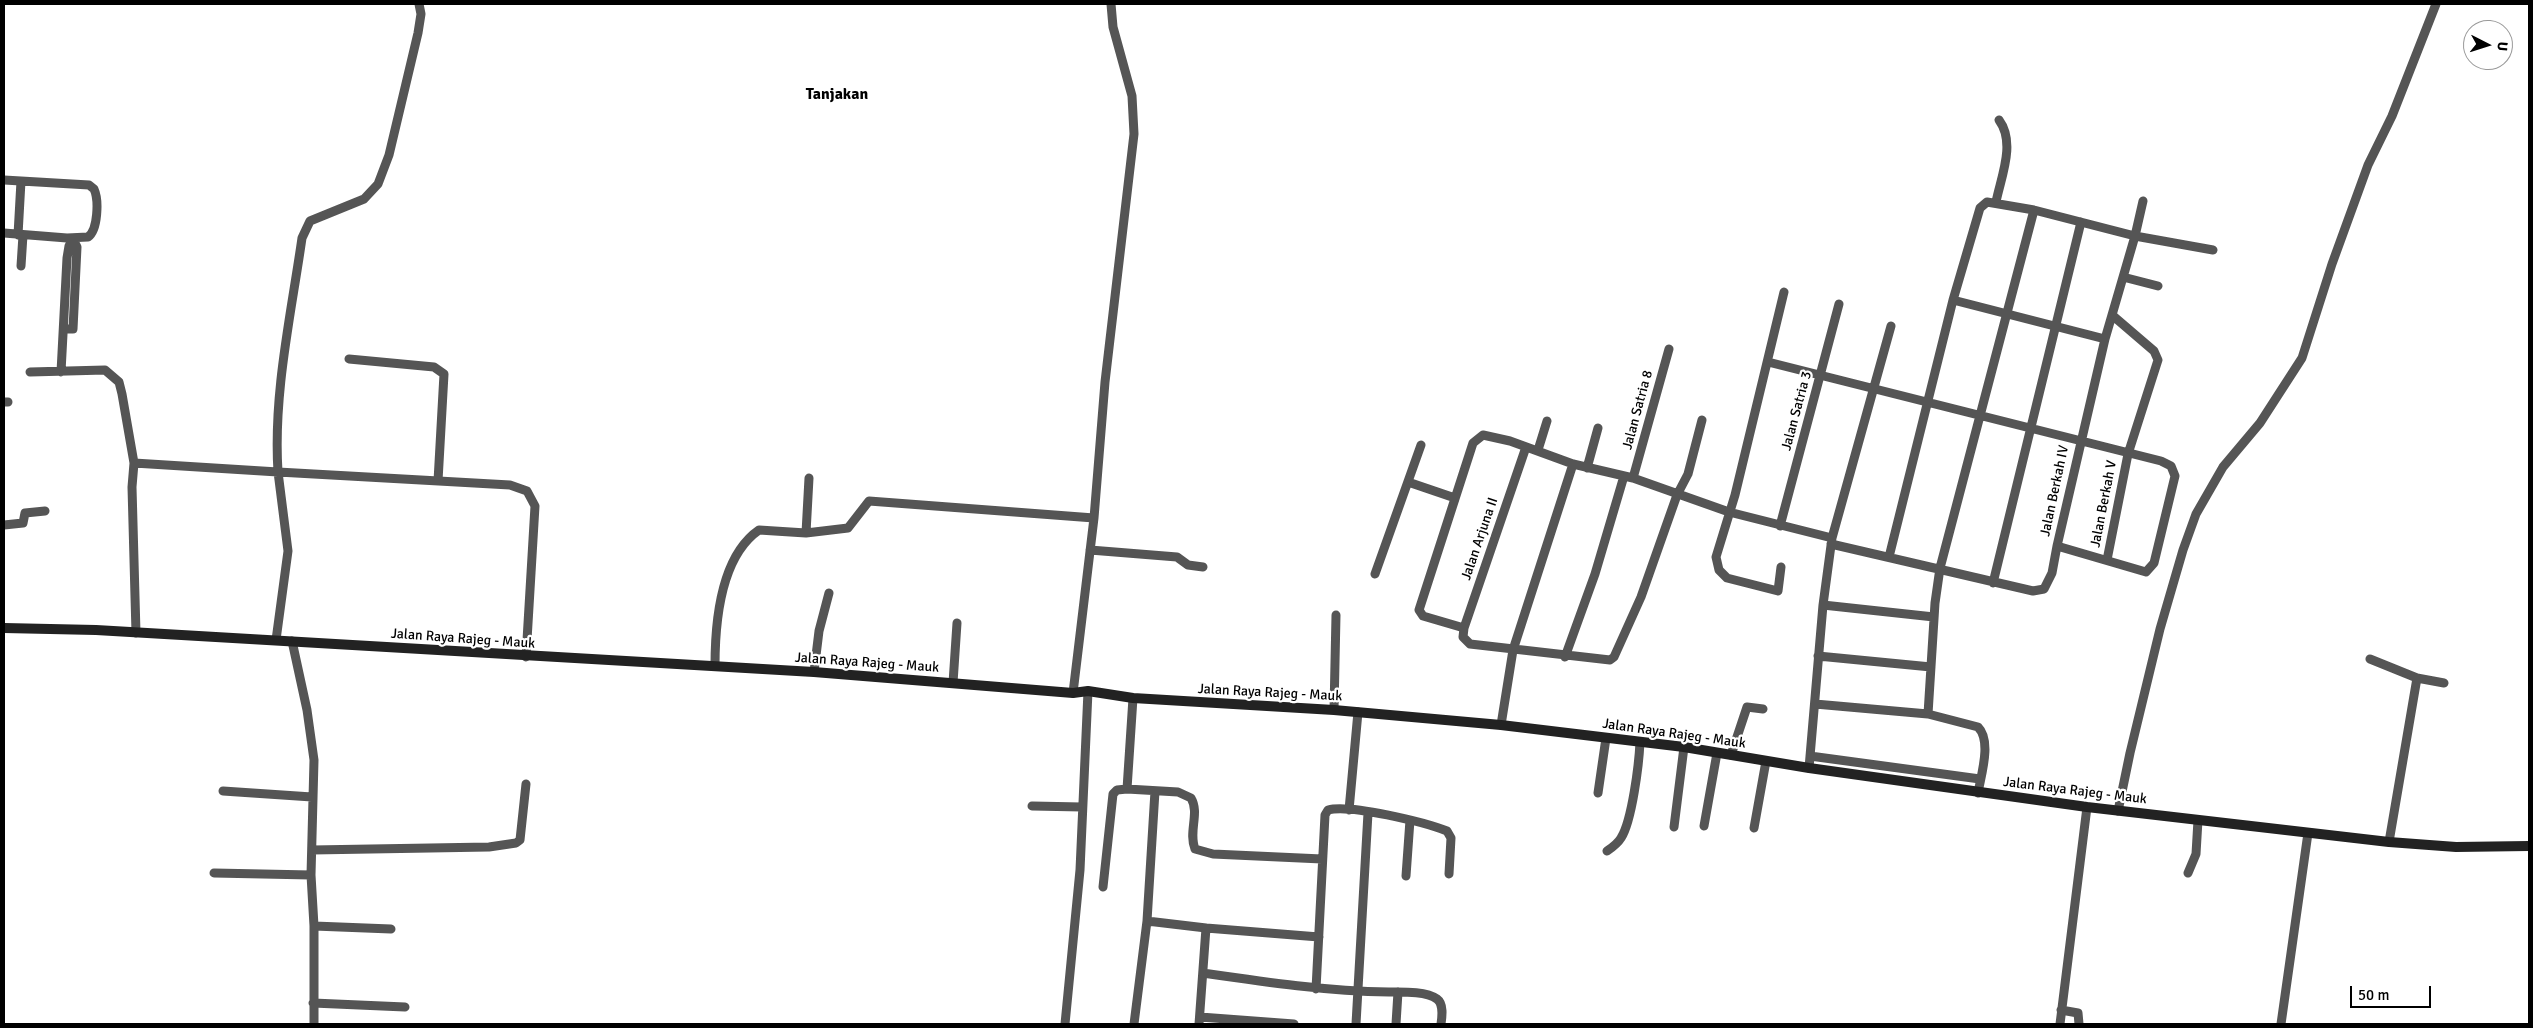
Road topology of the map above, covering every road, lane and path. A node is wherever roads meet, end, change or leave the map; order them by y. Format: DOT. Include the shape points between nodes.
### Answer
graph roads {
  1 [pos="419,4"];
  2 [pos="1111,4"];
  3 [pos="2436,4"];
  4 [pos="2000,120"];
  5 [pos="4,180"];
  6 [pos="21,181"];
  7 [pos="2143,201"];
  8 [pos="1996,202"];
  9 [pos="2034,210"];
  10 [pos="2081,222"];
  11 [pos="4,233"];
  12 [pos="21,235"];
  13 [pos="2135,236"];
  14 [pos="73,239"];
  15 [pos="2213,250"];
  16 [pos="21,266"];
  17 [pos="2123,277"];
  18 [pos="2158,286"];
  19 [pos="1784,292"];
  20 [pos="1953,300"];
  21 [pos="1839,304"];
  22 [pos="2006,312"];
  23 [pos="2112,315"];
  24 [pos="1891,326"];
  25 [pos="2056,326"];
  26 [pos="2105,339"];
  27 [pos="1669,349"];
  28 [pos="349,359"];
  29 [pos="1768,362"];
  30 [pos="30,372"];
  31 [pos="61,372"];
  32 [pos="1821,375"];
  33 [pos="1873,388"];
  34 [pos="1929,400"];
  35 [pos="1979,415"];
  36 [pos="1702,420"];
  37 [pos="1547,421"];
  38 [pos="1598,428"];
  39 [pos="2031,429"];
  40 [pos="2080,441"];
  41 [pos="1421,445"];
  42 [pos="1526,447"];
  43 [pos="1538,450"];
  44 [pos="2128,454"];
  45 [pos="134,463"];
  46 [pos="1573,464"];
  47 [pos="1587,468"];
  48 [pos="278,472"];
  49 [pos="1629,477"];
  50 [pos="809,478"];
  51 [pos="438,481"];
  52 [pos="1408,482"];
  53 [pos="1677,495"];
  54 [pos="1455,498"];
  55 [pos="45,510"];
  56 [pos="1729,512"];
  57 [pos="1094,518"];
  58 [pos="4,525"];
  59 [pos="1780,526"];
  60 [pos="806,533"];
  61 [pos="1832,541"];
  62 [pos="2057,546"];
  63 [pos="1090,550"];
  64 [pos="1889,557"];
  65 [pos="2107,560"];
  66 [pos="1202,567"];
  67 [pos="1781,567"];
  68 [pos="1940,568"];
  69 [pos="1375,574"];
  70 [pos="1993,582"];
  71 [pos="829,593"];
  72 [pos="1823,605"];
  73 [pos="1336,615"];
  74 [pos="1934,618"];
  75 [pos="957,623"];
  76 [pos="4,628"];
  77 [pos="1464,628"];
  78 [pos="136,633"];
  79 [pos="276,640"];
  80 [pos="292,641"];
  81 [pos="1513,650"];
  82 [pos="1818,656"];
  83 [pos="526,657"];
  84 [pos="1565,657"];
  85 [pos="2370,659"];
  86 [pos="715,666"];
  87 [pos="1932,666"];
  88 [pos="814,672"];
  89 [pos="2417,678"];
  90 [pos="953,683"];
  91 [pos="2444,683"];
  92 [pos="1088,691"];
  93 [pos="1073,693"];
  94 [pos="1133,698"];
  95 [pos="1815,704"];
  96 [pos="1763,709"];
  97 [pos="1334,710"];
  98 [pos="1358,712"];
  99 [pos="1928,714"];
  100 [pos="1501,725"];
  101 [pos="1606,738"];
  102 [pos="1640,742"];
  103 [pos="1684,747"];
  104 [pos="1717,753"];
  105 [pos="1731,755"];
  106 [pos="1810,756"];
  107 [pos="1766,761"];
  108 [pos="1809,768"];
  109 [pos="1980,779"];
  110 [pos="526,784"];
  111 [pos="1127,789"];
  112 [pos="1155,791"];
  113 [pos="223,792"];
  114 [pos="1598,793"];
  115 [pos="1978,793"];
  116 [pos="312,796"];
  117 [pos="1032,806"];
  118 [pos="1082,807"];
  119 [pos="2086,807"];
  120 [pos="1349,810"];
  121 [pos="2118,811"];
  122 [pos="1368,813"];
  123 [pos="1410,820"];
  124 [pos="2198,820"];
  125 [pos="1704,826"];
  126 [pos="1674,827"];
  127 [pos="1754,828"];
  128 [pos="2308,833"];
  129 [pos="2389,842"];
  130 [pos="2529,846"];
  131 [pos="312,850"];
  132 [pos="1607,851"];
  133 [pos="1322,859"];
  134 [pos="214,873"];
  135 [pos="2188,873"];
  136 [pos="1449,874"];
  137 [pos="311,875"];
  138 [pos="1406,876"];
  139 [pos="1103,887"];
  140 [pos="1147,920"];
  141 [pos="314,926"];
  142 [pos="1206,928"];
  143 [pos="391,929"];
  144 [pos="1319,937"];
  145 [pos="1203,973"];
  146 [pos="1316,989"];
  147 [pos="1359,991"];
  148 [pos="1398,992"];
  149 [pos="313,1004"];
  150 [pos="405,1007"];
  151 [pos="2061,1010"];
  152 [pos="1200,1021"];
  153 [pos="314,1024"];
  154 [pos="1065,1024"];
  155 [pos="1134,1024"];
  156 [pos="1294,1024"];
  157 [pos="1356,1024"];
  158 [pos="1396,1024"];
  159 [pos="1441,1024"];
  160 [pos="2060,1024"];
  161 [pos="2079,1024"];
  162 [pos="2281,1024"];
  1 -- 48 [label="street" via="418,33 389,155 378,184 364,199 310,221 302,238 279,396"];
  2 -- 57 [label="street" via="1113,27 1132,96 1134,134 1105,382"];
  3 -- 121 [label="street" via="2392,116 2368,164 2302,358 2271,408 2223,466 2196,514 2157,639"];
  4 -- 8 [label="street" via="2007,145"];
  5 -- 6 [label="street"];
  6 -- 12 [label="street"];
  6 -- 14 [label="street" via="92,186 96,198 94,231 88,237"];
  7 -- 13 [label="street, Jalan Berkah IV"];
  8 -- 9 [label="street"];
  8 -- 20 [label="street" via="1984,203 1980,208"];
  9 -- 10 [label="street"];
  9 -- 22 [label="street"];
  10 -- 13 [label="street"];
  10 -- 25 [label="street"];
  11 -- 12 [label="street"];
  12 -- 14 [label="street"];
  12 -- 16 [label="street"];
  13 -- 15 [label="street"];
  13 -- 17 [label="street, Jalan Berkah IV"];
  14 -- 31 [label="street" via="77,247 73,329 64,329"];
  17 -- 18 [label="street"];
  17 -- 23 [label="street, Jalan Berkah IV"];
  19 -- 29 [label="street"];
  20 -- 22 [label="street"];
  20 -- 34 [label="street"];
  21 -- 32 [label="street, Jalan Satria 3"];
  22 -- 25 [label="street"];
  22 -- 35 [label="street"];
  23 -- 26 [label="street, Jalan Berkah IV"];
  23 -- 44 [label="street, Jalan Berkah V" via="2154,351 2158,360"];
  24 -- 33 [label="street"];
  25 -- 26 [label="street"];
  25 -- 39 [label="street"];
  26 -- 40 [label="street, Jalan Berkah IV"];
  27 -- 49 [label="street, Jalan Satria 8"];
  28 -- 51 [label="street" via="434,366 444,374"];
  29 -- 32 [label="street"];
  29 -- 56 [label="street"];
  30 -- 31 [label="street"];
  31 -- 45 [label="street" via="105,370 119,382"];
  32 -- 33 [label="street"];
  32 -- 59 [label="street, Jalan Satria 3"];
  33 -- 34 [label="street"];
  33 -- 61 [label="street"];
  34 -- 35 [label="street"];
  34 -- 64 [label="street"];
  35 -- 39 [label="street"];
  35 -- 68 [label="street"];
  36 -- 53 [label="street" via="1688,474"];
  37 -- 43 [label="street"];
  38 -- 47 [label="street"];
  39 -- 40 [label="street"];
  39 -- 70 [label="street"];
  40 -- 44 [label="street"];
  40 -- 62 [label="street, Jalan Berkah IV"];
  41 -- 52 [label="street"];
  42 -- 43 [label="street"];
  42 -- 54 [label="street" via="1493,436 1479,438 1473,443"];
  42 -- 77 [label="street, Jalan Arjuna II"];
  43 -- 46 [label="street"];
  44 -- 65 [label="street, Jalan Berkah V"];
  44 -- 65 [label="street" via="2171,466 2174,485 2151,569 2142,572"];
  45 -- 48 [label="street"];
  45 -- 78 [label="street"];
  46 -- 47 [label="street"];
  46 -- 81 [label="street"];
  47 -- 49 [label="street"];
  48 -- 51 [label="street"];
  48 -- 79 [label="street" via="288,551"];
  49 -- 53 [label="street"];
  49 -- 84 [label="street, Jalan Satria 8"];
  50 -- 60 [label="street"];
  51 -- 83 [label="street" via="510,486 532,496 535,506"];
  52 -- 54 [label="street"];
  52 -- 69 [label="street"];
  53 -- 56 [label="street"];
  53 -- 84 [label="street" via="1641,597 1614,657 1603,661"];
  54 -- 77 [label="street" via="1419,610 1423,616"];
  55 -- 58 [label="street" via="25,513 23,524"];
  56 -- 59 [label="street"];
  56 -- 67 [label="street" via="1716,557 1722,574 1732,580 1778,591"];
  57 -- 60 [label="street" via="869,502 848,528"];
  57 -- 63 [label="street"];
  59 -- 61 [label="street"];
  60 -- 86 [label="street" via="759,530 741,548 718,606"];
  61 -- 64 [label="street"];
  61 -- 72 [label="street"];
  62 -- 65 [label="street"];
  62 -- 70 [label="street, Jalan Berkah IV" via="2052,572 2044,589 2033,591"];
  63 -- 66 [label="street" via="1177,557 1188,565"];
  63 -- 93 [label="street"];
  64 -- 68 [label="street"];
  68 -- 70 [label="street"];
  68 -- 74 [label="street"];
  71 -- 88 [label="street" via="816,643"];
  72 -- 74 [label="street"];
  72 -- 82 [label="street"];
  73 -- 97 [label="street"];
  74 -- 87 [label="street"];
  75 -- 90 [label="street"];
  76 -- 78 [label="main road, Jalan Raya Rajeg - Mauk"];
  77 -- 81 [label="street, Jalan Arjuna II" via="1463,637 1470,644"];
  78 -- 79 [label="main road, Jalan Raya Rajeg - Mauk"];
  79 -- 80 [label="main road, Jalan Raya Rajeg - Mauk"];
  80 -- 83 [label="main road, Jalan Raya Rajeg - Mauk"];
  80 -- 116 [label="street" via="312,734"];
  81 -- 84 [label="street"];
  81 -- 100 [label="street"];
  82 -- 87 [label="street"];
  82 -- 95 [label="street"];
  83 -- 86 [label="main road, Jalan Raya Rajeg - Mauk"];
  85 -- 89 [label="street"];
  86 -- 88 [label="main road, Jalan Raya Rajeg - Mauk"];
  87 -- 99 [label="street"];
  88 -- 90 [label="main road, Jalan Raya Rajeg - Mauk"];
  89 -- 91 [label="street"];
  89 -- 129 [label="street"];
  90 -- 93 [label="main road, Jalan Raya Rajeg - Mauk"];
  92 -- 93 [label="main road, Jalan Raya Rajeg - Mauk"];
  92 -- 94 [label="main road, Jalan Raya Rajeg - Mauk"];
  92 -- 118 [label="street"];
  94 -- 97 [label="main road, Jalan Raya Rajeg - Mauk"];
  94 -- 111 [label="street"];
  95 -- 99 [label="street"];
  95 -- 106 [label="street"];
  96 -- 105 [label="street" via="1747,706"];
  97 -- 98 [label="main road, Jalan Raya Rajeg - Mauk"];
  98 -- 100 [label="main road, Jalan Raya Rajeg - Mauk"];
  98 -- 120 [label="street"];
  99 -- 109 [label="street" via="1978,727 1982,731 1985,743"];
  100 -- 101 [label="main road, Jalan Raya Rajeg - Mauk"];
  101 -- 102 [label="main road, Jalan Raya Rajeg - Mauk"];
  101 -- 114 [label="street"];
  102 -- 103 [label="main road, Jalan Raya Rajeg - Mauk"];
  102 -- 132 [label="street" via="1627,826 1621,838"];
  103 -- 104 [label="main road, Jalan Raya Rajeg - Mauk"];
  103 -- 126 [label="street"];
  104 -- 105 [label="main road, Jalan Raya Rajeg - Mauk"];
  104 -- 125 [label="street"];
  105 -- 107 [label="main road, Jalan Raya Rajeg - Mauk"];
  106 -- 108 [label="street"];
  106 -- 109 [label="street"];
  107 -- 108 [label="main road, Jalan Raya Rajeg - Mauk"];
  107 -- 127 [label="street"];
  108 -- 115 [label="main road, Jalan Raya Rajeg - Mauk"];
  109 -- 115 [label="street"];
  110 -- 131 [label="street" via="520,840 516,843 489,847"];
  111 -- 112 [label="street"];
  111 -- 139 [label="street" via="1113,794"];
  112 -- 133 [label="street" via="1178,792 1191,798 1193,843 1198,851"];
  112 -- 140 [label="street"];
  113 -- 116 [label="street"];
  115 -- 119 [label="main road, Jalan Raya Rajeg - Mauk"];
  116 -- 131 [label="street"];
  117 -- 118 [label="street"];
  118 -- 154 [label="street" via="1080,870"];
  119 -- 121 [label="main road, Jalan Raya Rajeg - Mauk"];
  119 -- 151 [label="street"];
  120 -- 122 [label="street"];
  120 -- 133 [label="street" via="1328,810 1325,815"];
  121 -- 124 [label="main road, Jalan Raya Rajeg - Mauk"];
  122 -- 123 [label="street"];
  122 -- 147 [label="street"];
  123 -- 136 [label="street" via="1450,833"];
  123 -- 138 [label="street"];
  124 -- 128 [label="main road, Jalan Raya Rajeg - Mauk"];
  124 -- 135 [label="street" via="2196,854"];
  128 -- 129 [label="main road, Jalan Raya Rajeg - Mauk"];
  128 -- 162 [label="street"];
  129 -- 130 [label="main road, Jalan Raya Rajeg - Mauk" via="2456,847"];
  131 -- 137 [label="street"];
  133 -- 144 [label="street"];
  134 -- 137 [label="street"];
  137 -- 141 [label="street"];
  140 -- 142 [label="street"];
  140 -- 155 [label="street"];
  141 -- 143 [label="street"];
  141 -- 149 [label="street"];
  142 -- 144 [label="street"];
  142 -- 145 [label="street"];
  144 -- 146 [label="street"];
  145 -- 146 [label="street"];
  145 -- 152 [label="street"];
  146 -- 147 [label="street"];
  147 -- 148 [label="street"];
  147 -- 157 [label="street"];
  148 -- 158 [label="street"];
  148 -- 159 [label="street" via="1438,999"];
  149 -- 150 [label="street"];
  149 -- 153 [label="street"];
  151 -- 160 [label="street"];
  151 -- 161 [label="street" via="2078,1013"];
  152 -- 156 [label="street"];
}
